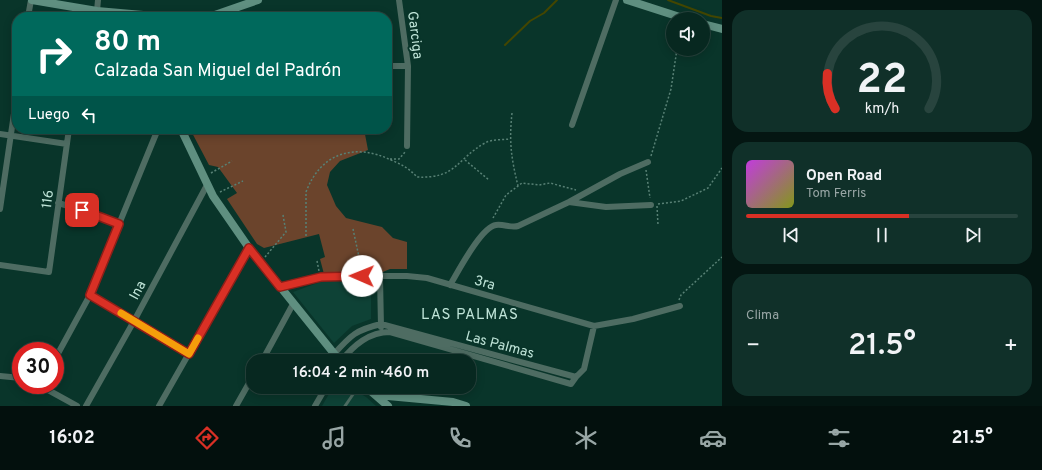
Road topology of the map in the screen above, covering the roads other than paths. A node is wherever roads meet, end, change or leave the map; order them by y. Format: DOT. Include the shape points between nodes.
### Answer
graph roads {
  1 [pos="31,0"];
  2 [pos="98,0"];
  3 [pos="258,0"];
  4 [pos="400,0"];
  5 [pos="616,0"];
  6 [pos="627,0"];
  7 [pos="239,4"];
  8 [pos="97,11"];
  9 [pos="29,12"];
  10 [pos="82,12"];
  11 [pos="92,12"];
  12 [pos="107,12"];
  13 [pos="222,12"];
  14 [pos="666,13"];
  15 [pos="710,26"];
  16 [pos="722,30"];
  17 [pos="392,66"];
  18 [pos="408,66"];
  19 [pos="572,125"];
  20 [pos="12,129"];
  21 [pos="0,134"];
  22 [pos="68,134"];
  23 [pos="156,134"];
  24 [pos="183,134"];
  25 [pos="11,136"];
  26 [pos="67,144"];
  27 [pos="407,146"];
  28 [pos="647,163"];
  29 [pos="205,181"];
  30 [pos="568,202"];
  31 [pos="58,203"];
  32 [pos="654,204"];
  33 [pos="0,209"];
  34 [pos="119,224"];
  35 [pos="249,248"];
  36 [pos="0,265"];
  37 [pos="380,277"];
  38 [pos="450,285"];
  39 [pos="280,287"];
  40 [pos="90,295"];
  41 [pos="293,304"];
  42 [pos="678,307"];
  43 [pos="134,321"];
  44 [pos="381,324"];
  45 [pos="594,326"];
  46 [pos="381,332"];
  47 [pos="64,342"];
  48 [pos="189,354"];
  49 [pos="266,354"];
  50 [pos="334,354"];
  51 [pos="346,354"];
  52 [pos="0,376"];
  53 [pos="12,377"];
  54 [pos="576,377"];
  55 [pos="246,388"];
  56 [pos="56,394"];
  57 [pos="322,394"];
  58 [pos="353,394"];
  59 [pos="377,395"];
  60 [pos="419,400"];
  61 [pos="77,406"];
  62 [pos="86,406"];
  63 [pos="159,406"];
  64 [pos="236,406"];
  65 [pos="315,406"];
  66 [pos="345,406"];
  67 [pos="388,406"];
  68 [pos="410,406"];
  69 [pos="466,406"];
  1 -- 9 [label="street"];
  1 -- 10 [label="main road"];
  2 -- 8 [label="street"];
  3 -- 7 [label="main road"];
  4 -- 18 [label="street, Garciga"];
  5 -- 19 [label="street"];
  6 -- 14 [label="main road"];
  7 -- 13 [label="main road"];
  8 -- 11 [label="main road"];
  8 -- 12 [label="main road"];
  15 -- 16 [label="main road"];
  17 -- 18 [label="street"];
  18 -- 27 [label="street, Garciga"];
  20 -- 25 [label="street"];
  21 -- 25 [label="street"];
  22 -- 26 [label="street, 116"];
  23 -- 34 [label="street"];
  24 -- 29 [label="main road"];
  25 -- 26 [label="street"];
  25 -- 33 [label="street"];
  26 -- 31 [label="street, 116"];
  28 -- 30 [label="street" via="620,174"];
  29 -- 35 [label="main road"];
  29 -- 43 [label="street, Ina"];
  30 -- 32 [label="street" via="606,207"];
  30 -- 38 [label="street" via="518,226 496,225 487,230 471,250"];
  31 -- 34 [label="street"];
  31 -- 36 [label="street, 116" via="48,272"];
  34 -- 40 [label="street"];
  35 -- 39 [label="main road"];
  35 -- 48 [label="street"];
  37 -- 38 [label="street, 3ra" via="427,278"];
  37 -- 39 [label="street, 3ra" via="320,278"];
  37 -- 44 [label="street"];
  38 -- 45 [label="street, 3ra"];
  39 -- 41 [label="main road"];
  40 -- 43 [label="street"];
  40 -- 47 [label="street"];
  41 -- 49 [label="street"];
  41 -- 50 [label="main road"];
  42 -- 45 [label="street, 3ra"];
  43 -- 48 [label="street"];
  43 -- 62 [label="street, Ina"];
  44 -- 46 [label="street"];
  44 -- 50 [label="street, Las Palmas" via="360,329"];
  44 -- 54 [label="street, Las Palmas"];
  45 -- 54 [label="street" via="584,369"];
  46 -- 51 [label="street" via="371,335"];
  46 -- 54 [label="street, Las Palmas" via="390,332 570,384"];
  48 -- 63 [label="street"];
  52 -- 53 [label="street"];
  55 -- 64 [label="street"];
  56 -- 61 [label="street"];
  57 -- 65 [label="street"];
  58 -- 66 [label="lane"];
  59 -- 60 [label="main road"];
  59 -- 67 [label="main road"];
  60 -- 68 [label="main road"];
  60 -- 69 [label="main road" via="453,402"];
}
